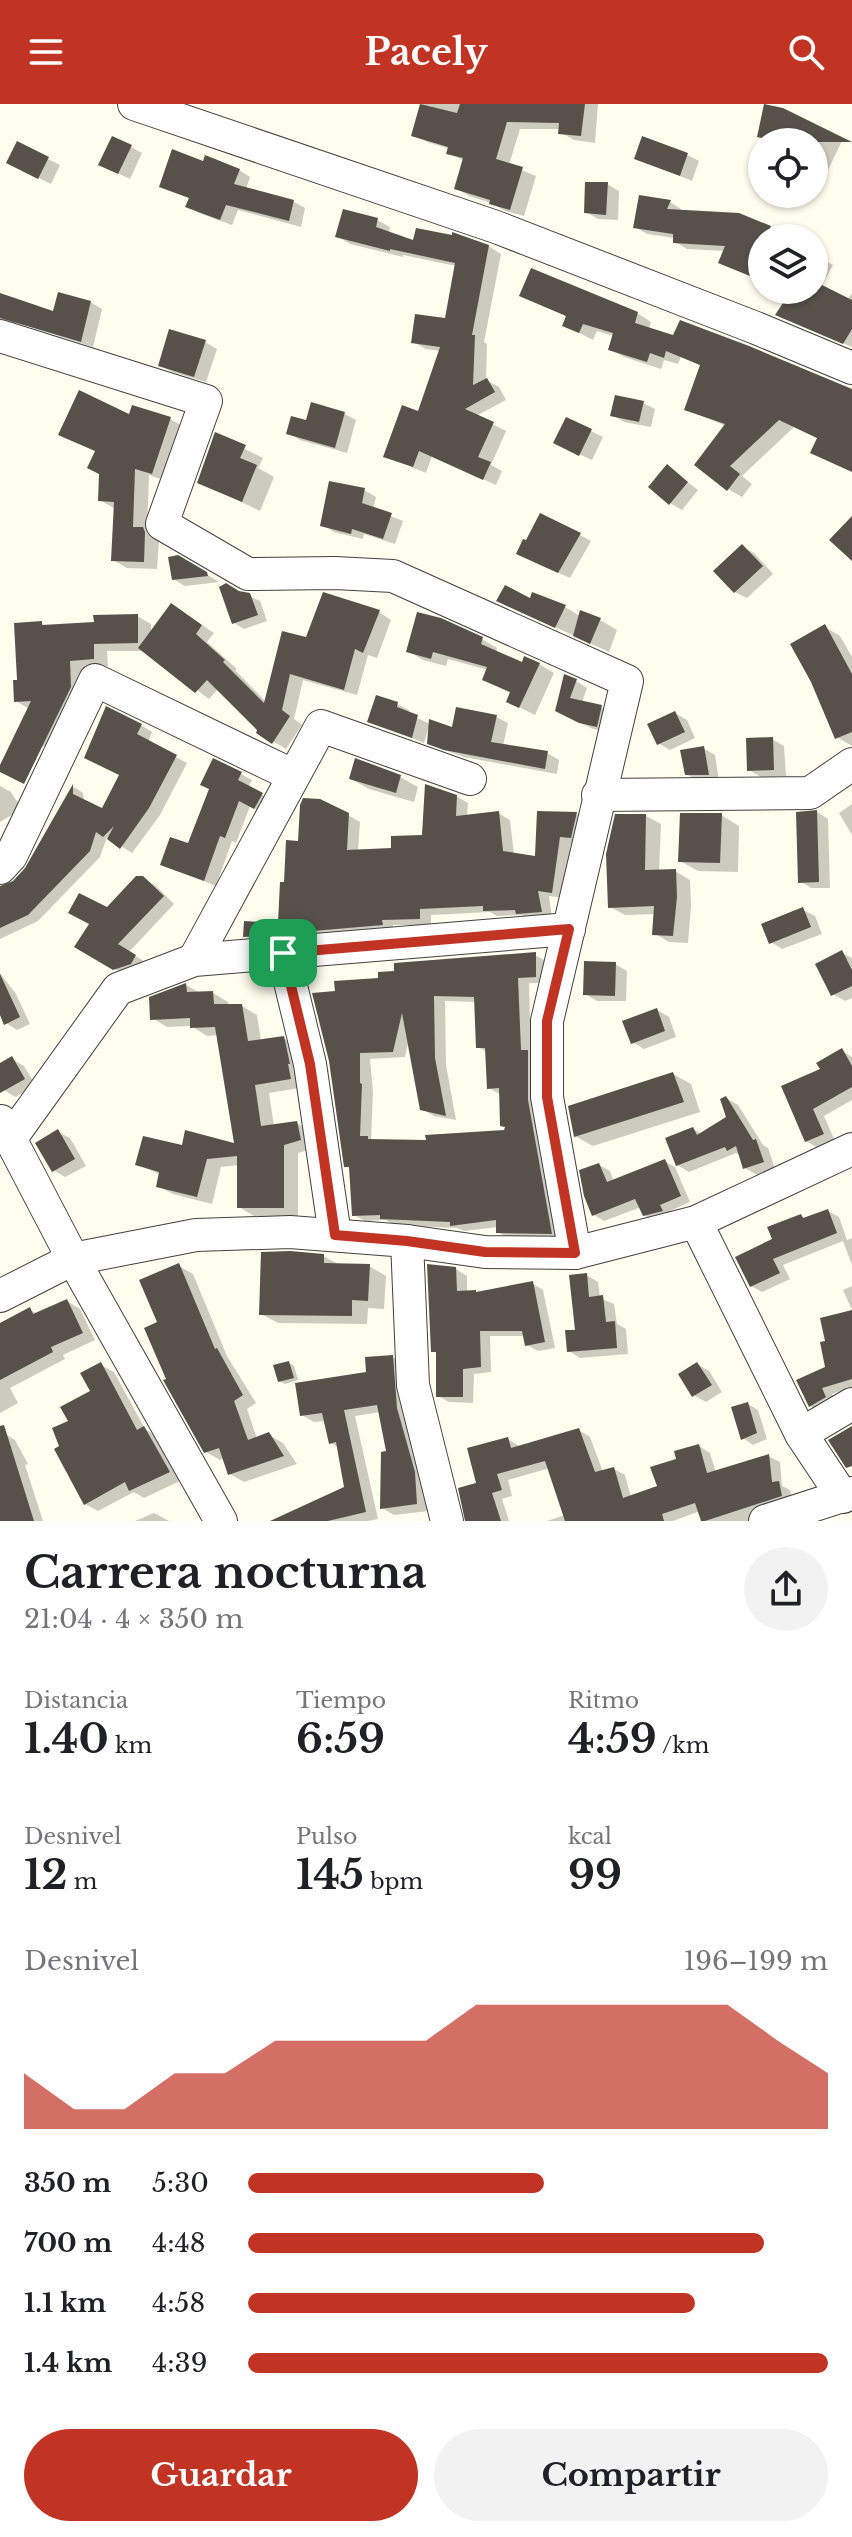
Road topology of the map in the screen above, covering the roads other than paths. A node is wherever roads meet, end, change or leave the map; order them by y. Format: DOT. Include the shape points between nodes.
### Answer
graph roads {
  1 [pos="134,104"];
  2 [pos="0,336"];
  3 [pos="852,368"];
  4 [pos="852,764"];
  5 [pos="292,775"];
  6 [pos="470,779"];
  7 [pos="598,795"];
  8 [pos="0,868"];
  9 [pos="569,929"];
  10 [pos="283,953"];
  11 [pos="194,960"];
  12 [pos="5,1129"];
  13 [pos="852,1149"];
  14 [pos="696,1222"];
  15 [pos="335,1235"];
  16 [pos="407,1241"];
  17 [pos="575,1253"];
  18 [pos="73,1259"];
  19 [pos="0,1296"];
  20 [pos="852,1404"];
  21 [pos="801,1434"];
  22 [pos="848,1495"];
  23 [pos="221,1521"];
  24 [pos="447,1521"];
  25 [pos="765,1521"];
  1 -- 3 [label="street" via="496,227"];
  2 -- 7 [label="street" via="206,401 162,524 248,574 393,576 627,681"];
  4 -- 7 [label="street" via="810,793"];
  5 -- 6 [label="street" via="321,726"];
  5 -- 8 [label="street" via="95,680 11,856"];
  5 -- 11 [label="street"];
  7 -- 9 [label="street"];
  9 -- 10 [label="street"];
  9 -- 17 [label="street" via="547,1021 547,1097"];
  10 -- 11 [label="street"];
  10 -- 15 [label="street" via="310,1064"];
  11 -- 12 [label="street" via="118,989"];
  12 -- 18 [label="street"];
  13 -- 14 [label="street"];
  14 -- 17 [label="street"];
  14 -- 21 [label="street"];
  15 -- 16 [label="street"];
  15 -- 18 [label="street" via="196,1235"];
  16 -- 17 [label="street" via="485,1252"];
  16 -- 24 [label="street" via="413,1385"];
  18 -- 19 [label="street"];
  18 -- 23 [label="street"];
  20 -- 21 [label="street"];
  21 -- 22 [label="street"];
  22 -- 25 [label="street"];
}
